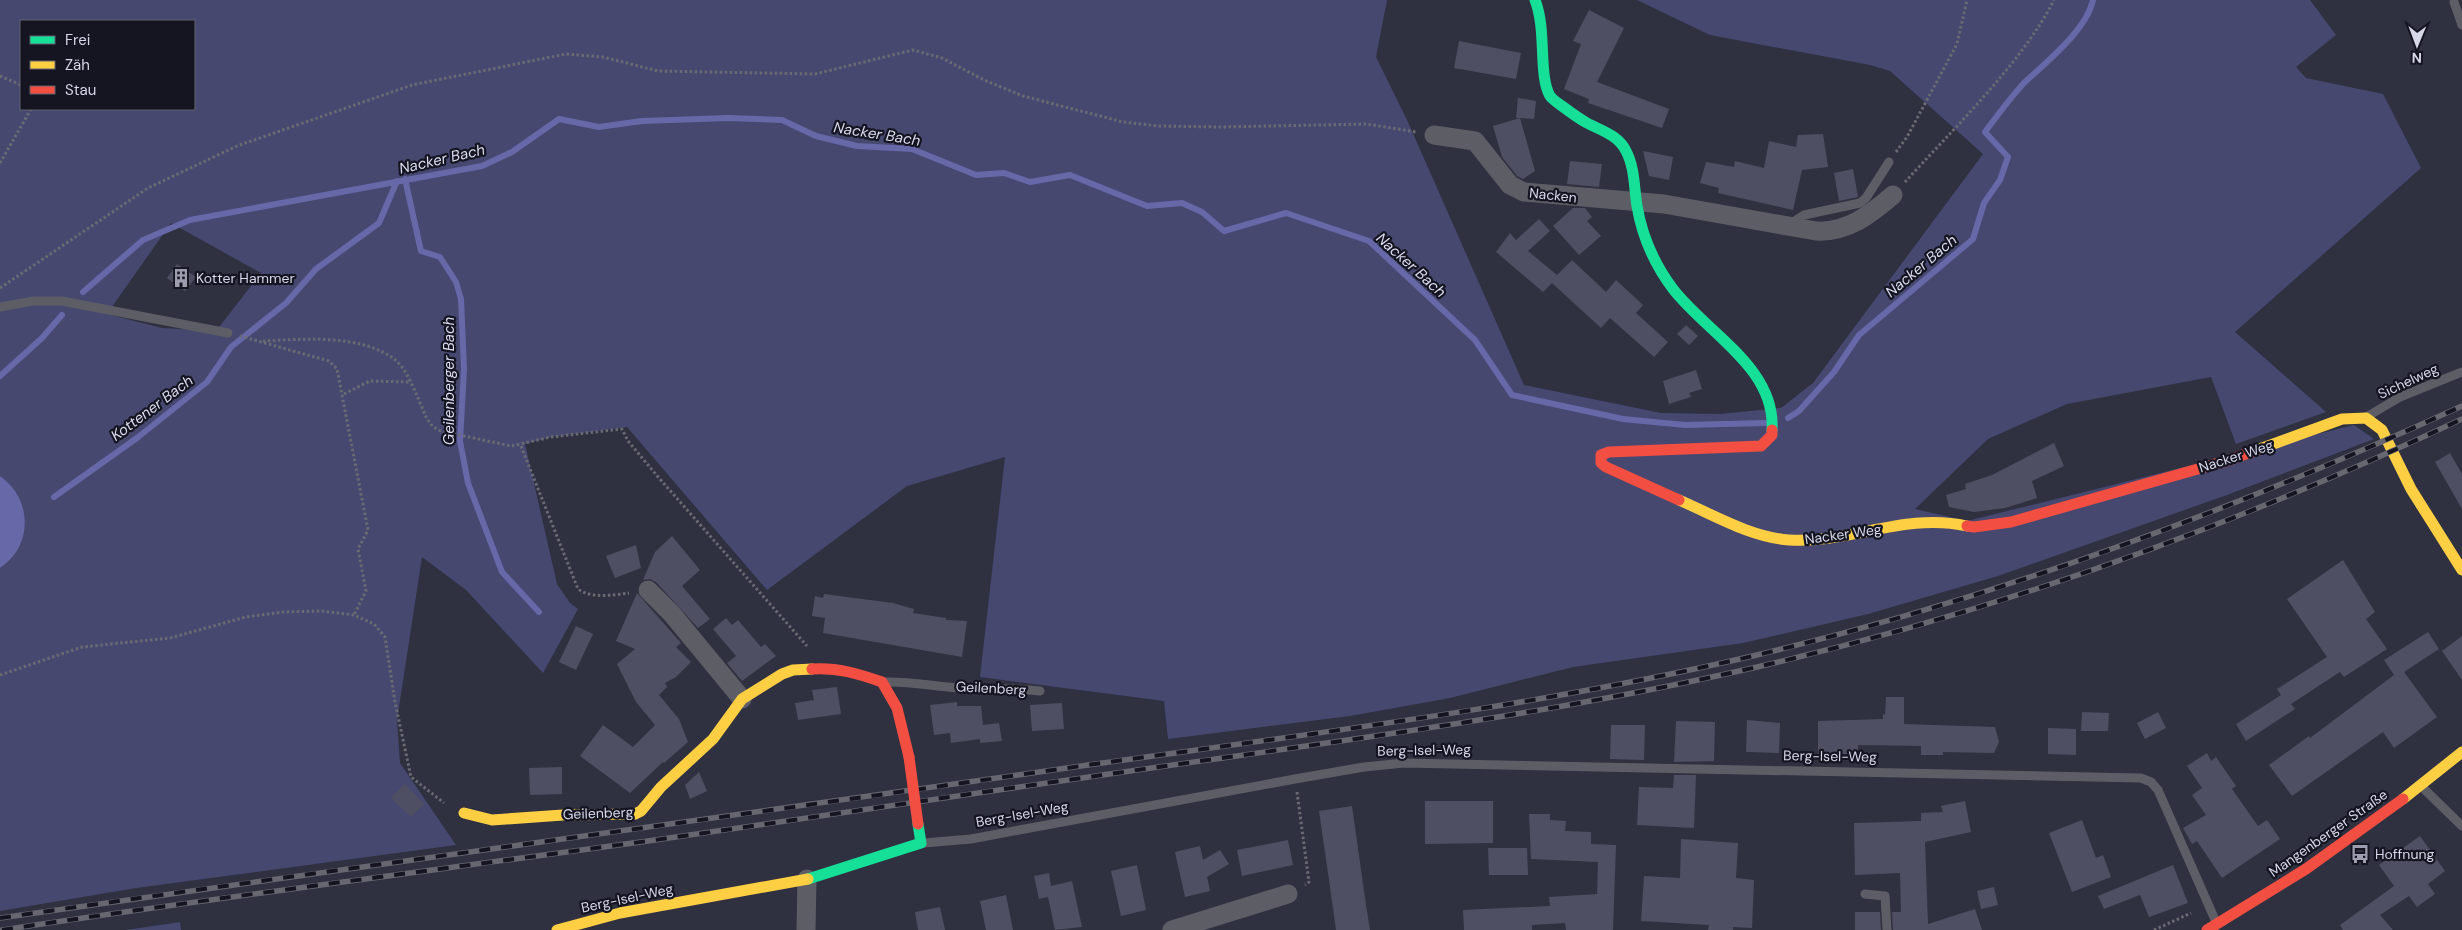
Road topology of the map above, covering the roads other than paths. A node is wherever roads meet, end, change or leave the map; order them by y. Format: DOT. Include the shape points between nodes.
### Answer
graph roads {
  1 [pos="1534,0"];
  2 [pos="2454,2"];
  3 [pos="2462,25"];
  4 [pos="1434,135"];
  5 [pos="1889,162"];
  6 [pos="1893,196"];
  7 [pos="1636,202"];
  8 [pos="1786,226"];
  9 [pos="0,307"];
  10 [pos="228,333"];
  11 [pos="2462,372"];
  12 [pos="2366,418"];
  13 [pos="2462,570"];
  14 [pos="648,590"];
  15 [pos="882,682"];
  16 [pos="1040,691"];
  17 [pos="742,699"];
  18 [pos="2462,752"];
  19 [pos="2420,786"];
  20 [pos="464,813"];
  21 [pos="2462,826"];
  22 [pos="921,843"];
  23 [pos="807,878"];
  24 [pos="1288,894"];
  25 [pos="1865,894"];
  26 [pos="2212,927"];
  27 [pos="557,930"];
  28 [pos="806,930"];
  29 [pos="1172,930"];
  30 [pos="1887,930"];
  1 -- 7 [label="street, Nacker Weg" via="1542,20 1551,98 1621,142 1630,162"];
  2 -- 3 [label="lane"];
  4 -- 7 [label="street, Nacken" via="1475,141 1505,180 1519,191"];
  5 -- 8 [label="lane" via="1860,203 1804,215"];
  6 -- 8 [label="street" via="1848,226 1824,231"];
  7 -- 8 [label="street"];
  7 -- 12 [label="street, Nacker Weg" via="1657,264 1679,296 1750,368 1764,388 1774,431 1767,442 1753,448 1616,451 1601,455 1601,463 1623,476 1758,534 1790,540 1822,539 1914,522 1950,522 1974,527 2011,522 2226,460 2342,419"];
  9 -- 10 [label="lane" via="33,301 62,301"];
  11 -- 12 [label="lane, Sichelweg" via="2400,397"];
  12 -- 13 [label="street" via="2382,430 2411,489"];
  14 -- 17 [label="street" via="672,614"];
  15 -- 16 [label="lane, Geilenberg" via="911,681 961,688 1002,687"];
  15 -- 17 [label="street, Geilenberg" via="858,673 826,668 793,670"];
  15 -- 22 [label="street, bridge" via="898,708 909,757"];
  17 -- 20 [label="street, Geilenberg" via="713,738 635,814 492,820"];
  18 -- 19 [label="street, Mangenberger Straße"];
  19 -- 21 [label="lane"];
  19 -- 26 [label="street, Mangenberger Straße" via="2297,874"];
  22 -- 23 [label="street, Berg-Isel-Weg"];
  22 -- 26 [label="lane, Berg-Isel-Weg" via="971,839 1305,777 1404,763 2141,778 2158,790"];
  23 -- 27 [label="street, Berg-Isel-Weg" via="620,913"];
  23 -- 28 [label="street"];
  24 -- 29 [label="street"];
  25 -- 30 [label="lane" via="1885,896"];
}
